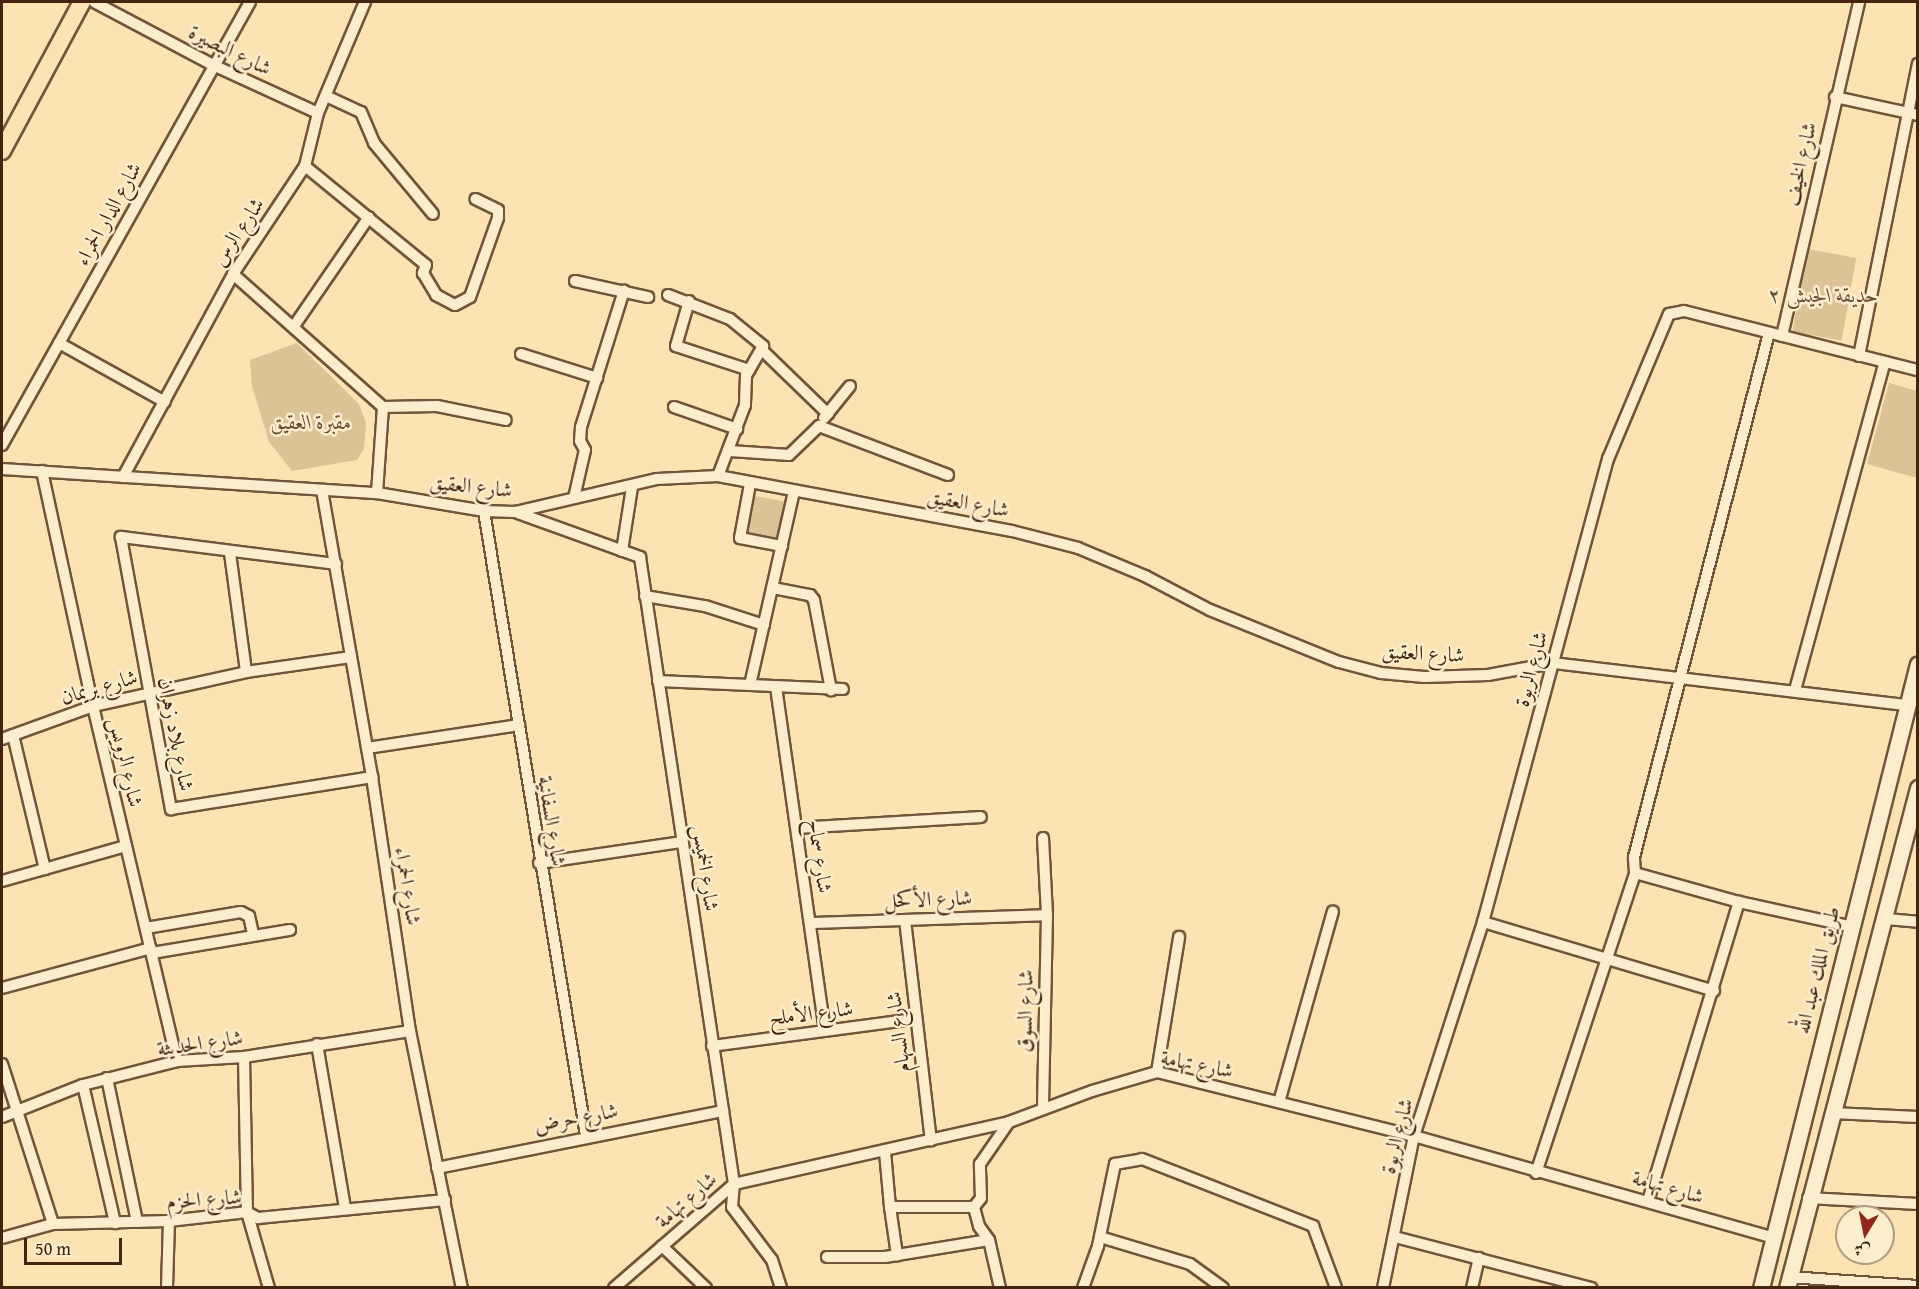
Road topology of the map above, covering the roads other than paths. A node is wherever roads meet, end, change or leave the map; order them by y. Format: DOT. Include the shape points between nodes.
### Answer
graph roads {
  1 [pos="82,2"];
  2 [pos="94,2"];
  3 [pos="250,2"];
  4 [pos="365,2"];
  5 [pos="1859,2"];
  6 [pos="1917,64"];
  7 [pos="213,65"];
  8 [pos="326,96"];
  9 [pos="1835,97"];
  10 [pos="318,113"];
  11 [pos="1912,114"];
  12 [pos="2,151"];
  13 [pos="305,166"];
  14 [pos="475,199"];
  15 [pos="433,214"];
  16 [pos="369,217"];
  17 [pos="233,274"];
  18 [pos="575,281"];
  19 [pos="624,291"];
  20 [pos="668,295"];
  21 [pos="648,297"];
  22 [pos="689,301"];
  23 [pos="294,326"];
  24 [pos="1769,333"];
  25 [pos="1782,336"];
  26 [pos="59,342"];
  27 [pos="762,350"];
  28 [pos="521,354"];
  29 [pos="1859,356"];
  30 [pos="1885,362"];
  31 [pos="749,370"];
  32 [pos="1917,370"];
  33 [pos="597,378"];
  34 [pos="850,386"];
  35 [pos="165,402"];
  36 [pos="383,407"];
  37 [pos="674,407"];
  38 [pos="828,414"];
  39 [pos="506,420"];
  40 [pos="819,426"];
  41 [pos="737,429"];
  42 [pos="2,445"];
  43 [pos="730,451"];
  44 [pos="2,469"];
  45 [pos="42,471"];
  46 [pos="948,475"];
  47 [pos="718,476"];
  48 [pos="123,477"];
  49 [pos="750,484"];
  50 [pos="632,487"];
  51 [pos="322,490"];
  52 [pos="794,491"];
  53 [pos="377,494"];
  54 [pos="574,498"];
  55 [pos="484,511"];
  56 [pos="515,512"];
  57 [pos="782,546"];
  58 [pos="622,551"];
  59 [pos="230,553"];
  60 [pos="336,564"];
  61 [pos="773,588"];
  62 [pos="645,596"];
  63 [pos="764,625"];
  64 [pos="351,657"];
  65 [pos="1553,663"];
  66 [pos="1917,664"];
  67 [pos="246,672"];
  68 [pos="1680,677"];
  69 [pos="658,681"];
  70 [pos="750,685"];
  71 [pos="776,687"];
  72 [pos="1795,690"];
  73 [pos="149,693"];
  74 [pos="1906,705"];
  75 [pos="93,706"];
  76 [pos="519,725"];
  77 [pos="13,735"];
  78 [pos="2,739"];
  79 [pos="367,748"];
  80 [pos="372,777"];
  81 [pos="1917,788"];
  82 [pos="981,817"];
  83 [pos="1913,827"];
  84 [pos="797,828"];
  85 [pos="1043,838"];
  86 [pos="682,842"];
  87 [pos="126,846"];
  88 [pos="539,863"];
  89 [pos="45,869"];
  90 [pos="1635,873"];
  91 [pos="2,881"];
  92 [pos="1739,902"];
  93 [pos="1333,911"];
  94 [pos="1047,915"];
  95 [pos="905,920"];
  96 [pos="1886,920"];
  97 [pos="1483,922"];
  98 [pos="1917,922"];
  99 [pos="811,923"];
  100 [pos="1849,926"];
  101 [pos="146,928"];
  102 [pos="290,930"];
  103 [pos="253,933"];
  104 [pos="1179,937"];
  105 [pos="151,951"];
  106 [pos="1607,960"];
  107 [pos="2,988"];
  108 [pos="1714,991"];
  109 [pos="915,1019"];
  110 [pos="410,1031"];
  111 [pos="825,1031"];
  112 [pos="317,1044"];
  113 [pos="712,1046"];
  114 [pos="244,1057"];
  115 [pos="177,1061"];
  116 [pos="2,1064"];
  117 [pos="1157,1072"];
  118 [pos="107,1078"];
  119 [pos="83,1085"];
  120 [pos="1279,1102"];
  121 [pos="1043,1107"];
  122 [pos="723,1111"];
  123 [pos="17,1112"];
  124 [pos="1832,1113"];
  125 [pos="2,1117"];
  126 [pos="1917,1117"];
  127 [pos="1009,1122"];
  128 [pos="586,1135"];
  129 [pos="1414,1136"];
  130 [pos="931,1140"];
  131 [pos="885,1152"];
  132 [pos="437,1168"];
  133 [pos="1536,1173"];
  134 [pos="734,1184"];
  135 [pos="1808,1198"];
  136 [pos="445,1200"];
  137 [pos="1648,1201"];
  138 [pos="1917,1204"];
  139 [pos="890,1207"];
  140 [pos="974,1207"];
  141 [pos="345,1208"];
  142 [pos="247,1212"];
  143 [pos="169,1221"];
  144 [pos="136,1222"];
  145 [pos="115,1223"];
  146 [pos="53,1224"];
  147 [pos="1100,1237"];
  148 [pos="1395,1237"];
  149 [pos="1771,1237"];
  150 [pos="2,1238"];
  151 [pos="989,1240"];
  152 [pos="662,1246"];
  153 [pos="897,1255"];
  154 [pos="827,1257"];
  155 [pos="1479,1258"];
  156 [pos="1556,1282"];
  157 [pos="1788,1282"];
  158 [pos="1917,1286"];
  159 [pos="167,1287"];
  160 [pos="269,1287"];
  161 [pos="462,1287"];
  162 [pos="614,1287"];
  163 [pos="706,1287"];
  164 [pos="781,1287"];
  165 [pos="1000,1287"];
  166 [pos="1083,1287"];
  167 [pos="1223,1287"];
  168 [pos="1336,1287"];
  169 [pos="1383,1287"];
  170 [pos="1472,1287"];
  171 [pos="1591,1287"];
  172 [pos="1761,1287"];
  1 -- 12 [label="main road"];
  2 -- 7 [label="street, شارع البصيرة"];
  3 -- 7 [label="street, شارع الدار الحمراء"];
  4 -- 8 [label="street, شارع الرس"];
  5 -- 9 [label="street, شارع الخيف"];
  6 -- 11 [label="street"];
  7 -- 10 [label="street, شارع البصيرة"];
  7 -- 26 [label="street, شارع الدار الحمراء"];
  8 -- 10 [label="street, شارع الرس"];
  8 -- 15 [label="street" via="361,112 374,143"];
  9 -- 11 [label="street"];
  9 -- 25 [label="street, شارع الخيف"];
  10 -- 13 [label="street, شارع الرس"];
  11 -- 29 [label="street"];
  13 -- 16 [label="street"];
  13 -- 17 [label="street, شارع الرس"];
  14 -- 16 [label="street" via="498,210 498,218 470,297 455,305 436,295 423,273 426,265"];
  16 -- 23 [label="street"];
  17 -- 23 [label="street"];
  17 -- 35 [label="street, شارع الرس"];
  18 -- 19 [label="street"];
  19 -- 21 [label="street"];
  19 -- 33 [label="street"];
  20 -- 22 [label="street"];
  22 -- 27 [label="street" via="730,319 761,343"];
  22 -- 31 [label="street" via="676,342 678,349"];
  23 -- 36 [label="street"];
  24 -- 25 [label="street, شارع الربوة"];
  24 -- 65 [label="street, شارع الربوة" via="1684,311 1669,314 1608,459"];
  24 -- 68 [label="street"];
  25 -- 29 [label="street, شارع الربوة"];
  26 -- 35 [label="street"];
  26 -- 42 [label="street, شارع الدار الحمراء"];
  27 -- 31 [label="street"];
  27 -- 38 [label="street"];
  28 -- 33 [label="street"];
  29 -- 30 [label="street, شارع الربوة"];
  30 -- 32 [label="street, شارع الربوة"];
  30 -- 72 [label="street"];
  31 -- 41 [label="street"];
  33 -- 54 [label="street" via="581,427 580,441 585,450"];
  34 -- 38 [label="street"];
  35 -- 48 [label="street, شارع الرس"];
  36 -- 39 [label="street" via="437,406"];
  36 -- 53 [label="street"];
  37 -- 41 [label="street"];
  38 -- 40 [label="street"];
  40 -- 43 [label="street" via="789,455"];
  40 -- 46 [label="street"];
  41 -- 43 [label="street"];
  43 -- 47 [label="street"];
  44 -- 45 [label="street, شارع العقيق"];
  45 -- 48 [label="street, شارع العقيق"];
  45 -- 75 [label="street, شارع الرويس"];
  47 -- 49 [label="street, شارع العقيق"];
  47 -- 50 [label="street, شارع العقيق" via="657,479"];
  48 -- 51 [label="street, شارع العقيق"];
  49 -- 52 [label="street, شارع العقيق"];
  49 -- 57 [label="street" via="740,538"];
  50 -- 54 [label="street, شارع العقيق"];
  50 -- 58 [label="street"];
  51 -- 53 [label="street, شارع العقيق"];
  51 -- 60 [label="street, شارع الحمراء"];
  52 -- 57 [label="street"];
  52 -- 65 [label="street, شارع العقيق" via="1012,531 1078,548 1145,576 1210,610 1339,662 1380,673 1424,677 1488,675"];
  53 -- 55 [label="street, شارع العقيق"];
  54 -- 56 [label="street, شارع العقيق"];
  55 -- 56 [label="street, شارع العقيق"];
  55 -- 76 [label="street, شارع السفانية"];
  56 -- 58 [label="street"];
  57 -- 61 [label="street"];
  58 -- 62 [label="street, شارع الخميس" via="640,557"];
  59 -- 60 [label="street"];
  59 -- 67 [label="street"];
  59 -- 73 [label="street, شارع بلاد زهران" via="121,537"];
  60 -- 64 [label="street, شارع الحمراء"];
  61 -- 63 [label="street"];
  61 -- 71 [label="street" via="810,595 814,600 837,689"];
  62 -- 63 [label="street" via="705,606"];
  62 -- 69 [label="street, شارع الخميس"];
  63 -- 70 [label="street"];
  64 -- 67 [label="street, شارع بريمان"];
  64 -- 79 [label="street, شارع الحمراء"];
  65 -- 68 [label="street, شارع العقيق"];
  65 -- 97 [label="street, شارع الربوة"];
  66 -- 74 [label="main road, طريق الملك عبد الله"];
  67 -- 73 [label="street, شارع بريمان"];
  68 -- 72 [label="street, شارع العقيق"];
  68 -- 90 [label="street" via="1634,857"];
  69 -- 70 [label="street"];
  69 -- 86 [label="street, شارع الخميس"];
  70 -- 71 [label="street"];
  71 -- 84 [label="street, شارع سماح"];
  72 -- 74 [label="street, شارع العقيق"];
  73 -- 75 [label="street, شارع بريمان"];
  73 -- 80 [label="street, شارع بلاد زهران" via="171,809"];
  74 -- 100 [label="main road, طريق الملك عبد الله"];
  75 -- 77 [label="street, شارع بريمان"];
  75 -- 87 [label="street, شارع الرويس"];
  76 -- 79 [label="street"];
  76 -- 88 [label="street, شارع السفانية"];
  77 -- 78 [label="street, شارع بريمان"];
  77 -- 89 [label="street"];
  79 -- 80 [label="street, شارع الحمراء"];
  80 -- 110 [label="street, شارع الحمراء"];
  81 -- 83 [label="main road"];
  82 -- 84 [label="street"];
  83 -- 96 [label="main road"];
  84 -- 99 [label="street, شارع سماح"];
  85 -- 94 [label="street, شارع السوق"];
  86 -- 88 [label="street"];
  86 -- 113 [label="street, شارع الخميس"];
  87 -- 89 [label="street"];
  87 -- 101 [label="street, شارع الرويس"];
  88 -- 128 [label="street, شارع السفانية"];
  89 -- 91 [label="street"];
  90 -- 92 [label="street"];
  90 -- 106 [label="street"];
  92 -- 100 [label="street"];
  92 -- 108 [label="street"];
  93 -- 120 [label="street"];
  94 -- 95 [label="street, شارع الأكحل"];
  94 -- 121 [label="street, شارع السوق"];
  95 -- 99 [label="street, شارع الأكحل"];
  95 -- 109 [label="street, شارع السهام"];
  96 -- 98 [label="street"];
  96 -- 124 [label="main road"];
  97 -- 106 [label="street"];
  97 -- 129 [label="street, شارع الربوة"];
  99 -- 111 [label="street, شارع سماح"];
  100 -- 149 [label="main road, طريق الملك عبد الله"];
  101 -- 103 [label="street" via="241,912 249,916"];
  101 -- 105 [label="street, شارع الرويس"];
  102 -- 103 [label="street"];
  103 -- 105 [label="street"];
  104 -- 117 [label="street"];
  105 -- 107 [label="street"];
  105 -- 115 [label="street, شارع الرويس"];
  106 -- 108 [label="street"];
  106 -- 133 [label="street"];
  108 -- 137 [label="street"];
  109 -- 111 [label="street, شارع الأملح"];
  109 -- 130 [label="street, شارع السهام"];
  110 -- 112 [label="street, شارع الحديثة"];
  110 -- 132 [label="street, شارع الحمراء"];
  111 -- 113 [label="street, شارع الأملح"];
  112 -- 114 [label="street, شارع الحديثة"];
  112 -- 141 [label="street"];
  113 -- 122 [label="street, شارع الخميس"];
  114 -- 115 [label="street, شارع الحديثة"];
  114 -- 142 [label="street"];
  115 -- 118 [label="street, شارع الحديثة"];
  116 -- 123 [label="street"];
  117 -- 120 [label="street, شارع تهامة"];
  117 -- 121 [label="street, شارع تهامة"];
  118 -- 119 [label="street, شارع الحديثة"];
  118 -- 144 [label="street"];
  119 -- 123 [label="street, شارع الحديثة"];
  119 -- 145 [label="street"];
  120 -- 129 [label="street, شارع تهامة"];
  121 -- 127 [label="street, شارع تهامة"];
  122 -- 128 [label="street, شارع حرض"];
  122 -- 134 [label="street, شارع الخميس"];
  123 -- 125 [label="street, شارع الحديثة"];
  123 -- 146 [label="street"];
  124 -- 126 [label="street"];
  124 -- 135 [label="main road"];
  127 -- 130 [label="street, شارع تهامة"];
  127 -- 140 [label="street" via="980,1164 981,1198"];
  128 -- 132 [label="street, شارع حرض"];
  129 -- 133 [label="street, شارع تهامة"];
  129 -- 148 [label="street, شارع الربوة"];
  130 -- 131 [label="street, شارع تهامة"];
  131 -- 134 [label="street, شارع تهامة"];
  131 -- 139 [label="street"];
  132 -- 136 [label="street, شارع الحمراء"];
  133 -- 137 [label="street, شارع تهامة"];
  134 -- 152 [label="street, شارع تهامة"];
  134 -- 164 [label="street, شارع الخميس" via="732,1207 772,1260"];
  135 -- 138 [label="street"];
  135 -- 157 [label="main road"];
  136 -- 141 [label="street, شارع الحزم"];
  136 -- 161 [label="street, شارع الحمراء"];
  137 -- 149 [label="street, شارع تهامة"];
  139 -- 140 [label="street"];
  139 -- 153 [label="street"];
  140 -- 151 [label="street" via="979,1226"];
  141 -- 142 [label="street, شارع الحزم" via="258,1218"];
  142 -- 143 [label="street, شارع الحزم"];
  142 -- 160 [label="street"];
  143 -- 144 [label="street, شارع الحزم"];
  143 -- 159 [label="street"];
  144 -- 145 [label="street, شارع الحزم"];
  145 -- 146 [label="street, شارع الحزم"];
  146 -- 150 [label="street, شارع الحزم"];
  147 -- 166 [label="street"];
  147 -- 167 [label="street" via="1190,1264"];
  147 -- 168 [label="street" via="1115,1164 1142,1159 1313,1226"];
  148 -- 155 [label="street"];
  148 -- 169 [label="street, شارع الربوة"];
  149 -- 172 [label="main road, طريق الملك عبد الله"];
  151 -- 153 [label="street"];
  151 -- 165 [label="street"];
  152 -- 162 [label="street, شارع تهامة"];
  152 -- 163 [label="street"];
  153 -- 154 [label="street"];
  155 -- 156 [label="street"];
  155 -- 170 [label="street"];
  156 -- 171 [label="street"];
  157 -- 158 [label="street"];
}
